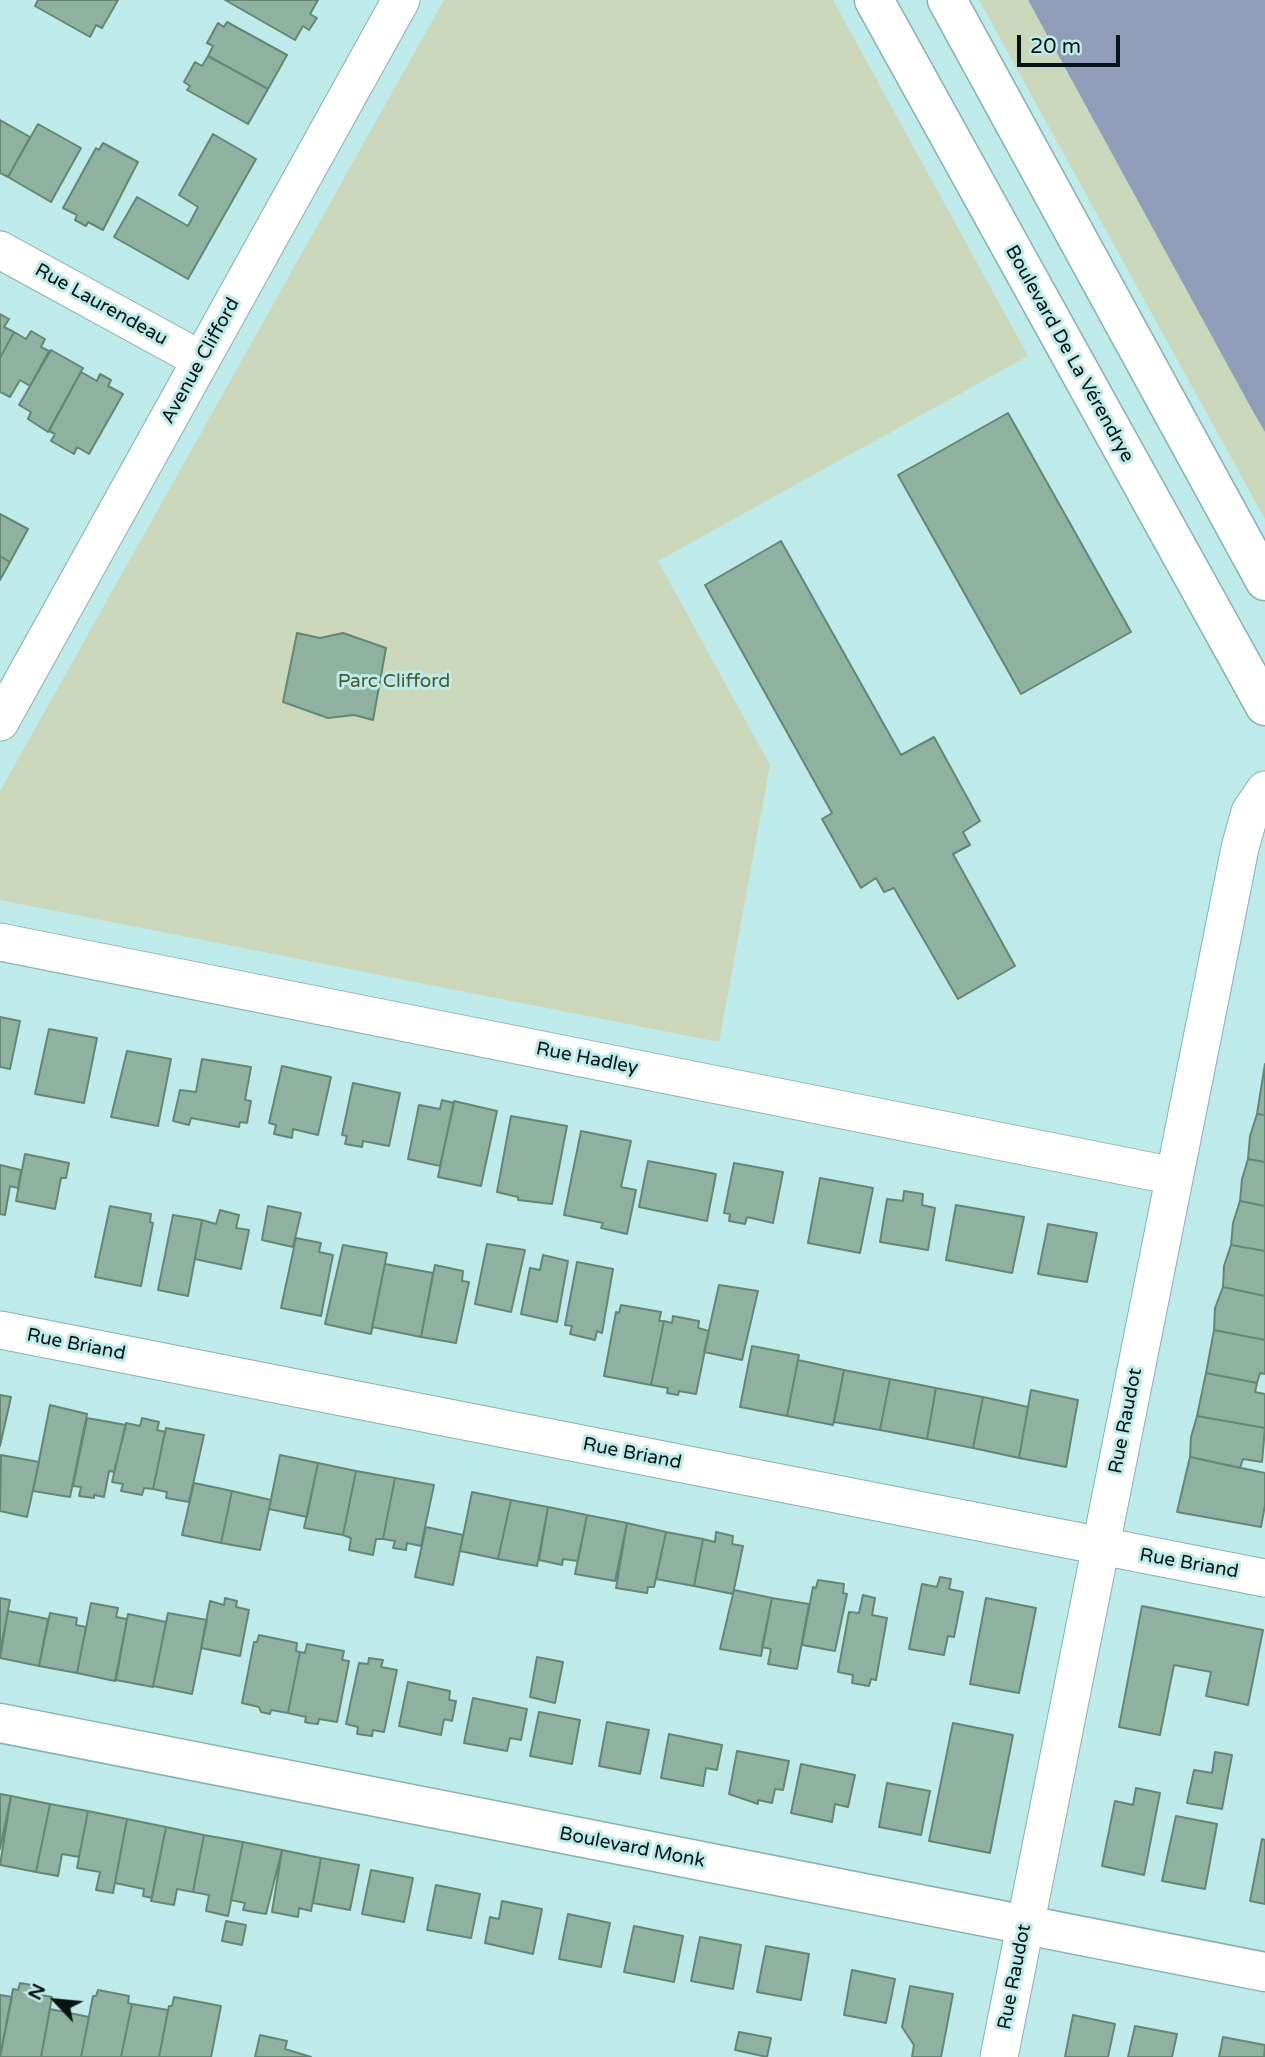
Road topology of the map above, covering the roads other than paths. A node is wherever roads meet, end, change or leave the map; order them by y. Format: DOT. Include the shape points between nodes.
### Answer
graph roads {
  1 [pos="401,0"];
  2 [pos="874,0"];
  3 [pos="947,0"];
  4 [pos="0,250"];
  5 [pos="201,360"];
  6 [pos="1265,582"];
  7 [pos="1265,706"];
  8 [pos="0,723"];
  9 [pos="1265,790"];
  10 [pos="0,942"];
  11 [pos="1174,1176"];
  12 [pos="0,1329"];
  13 [pos="1100,1548"];
  14 [pos="1265,1578"];
  15 [pos="0,1723"];
  16 [pos="1026,1925"];
  17 [pos="1265,1972"];
  18 [pos="999,2057"];
  1 -- 5 [label="street, Avenue Clifford"];
  2 -- 7 [label="main road, Boulevard De La Vérendrye"];
  3 -- 6 [label="main road"];
  4 -- 5 [label="street, Rue Laurendeau"];
  5 -- 8 [label="street, Avenue Clifford"];
  9 -- 11 [label="street, Rue Raudot" via="1250,812 1240,848"];
  10 -- 11 [label="street, Rue Hadley"];
  11 -- 13 [label="street, Rue Raudot"];
  12 -- 13 [label="street, Rue Briand"];
  13 -- 14 [label="street, Rue Briand"];
  13 -- 16 [label="street, Rue Raudot"];
  15 -- 16 [label="main road, Boulevard Monk"];
  16 -- 17 [label="main road, Boulevard Monk"];
  16 -- 18 [label="street, Rue Raudot"];
}
